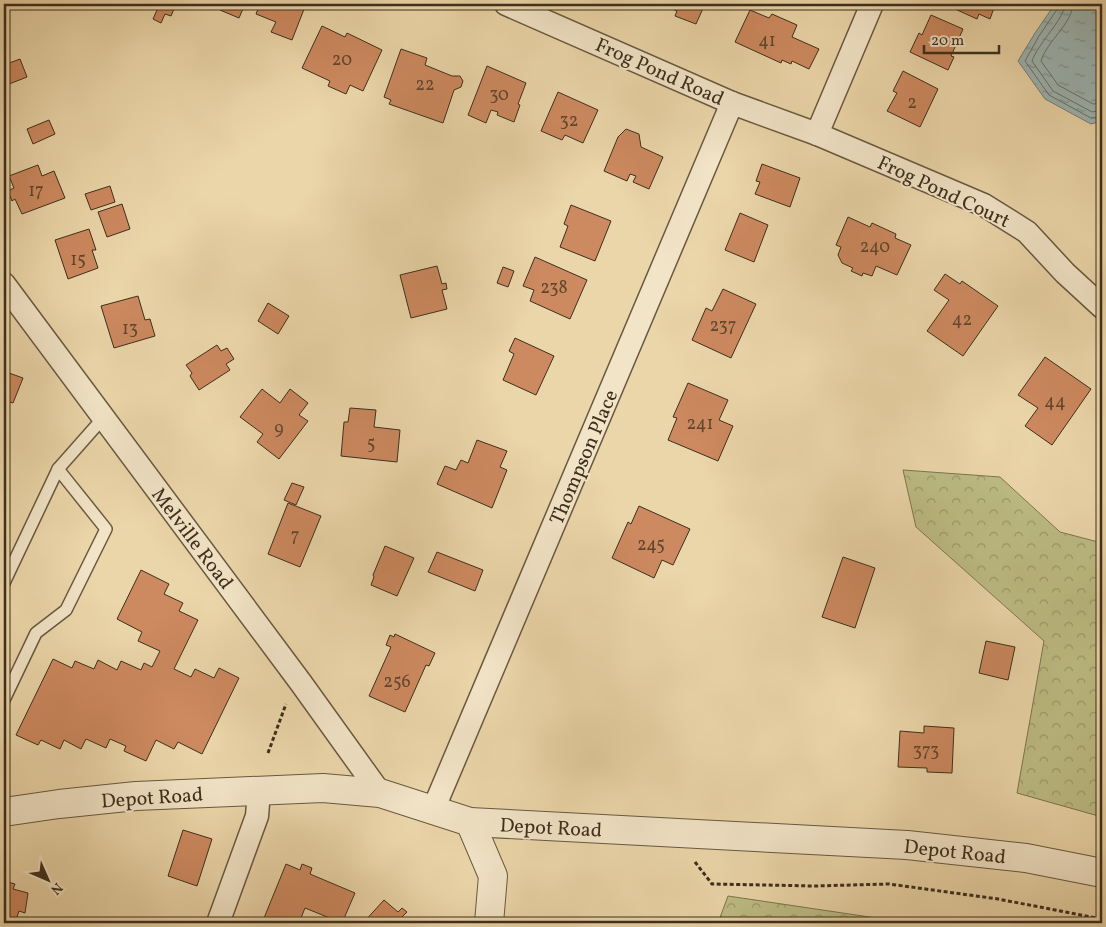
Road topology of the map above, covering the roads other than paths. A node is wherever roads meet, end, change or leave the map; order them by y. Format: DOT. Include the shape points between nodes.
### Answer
graph roads {
  1 [pos="506,4"];
  2 [pos="872,4"];
  3 [pos="732,103"];
  4 [pos="817,134"];
  5 [pos="4,284"];
  6 [pos="1102,307"];
  7 [pos="104,417"];
  8 [pos="58,469"];
  9 [pos="4,583"];
  10 [pos="4,700"];
  11 [pos="259,791"];
  12 [pos="380,793"];
  13 [pos="433,810"];
  14 [pos="4,812"];
  15 [pos="470,822"];
  16 [pos="1102,873"];
  17 [pos="218,923"];
  18 [pos="489,923"];
  1 -- 3 [label="street, Frog Pond Road"];
  2 -- 4 [label="street"];
  3 -- 4 [label="street, Frog Pond Road"];
  3 -- 13 [label="street, Thompson Place"];
  4 -- 6 [label="street, Frog Pond Court" via="984,205 1027,232"];
  5 -- 7 [label="street, Melville Road"];
  7 -- 8 [label="lane"];
  7 -- 12 [label="street, Melville Road"];
  8 -- 9 [label="lane"];
  8 -- 10 [label="lane" via="106,529 66,610 36,633"];
  11 -- 12 [label="street, Depot Road" via="323,788"];
  11 -- 14 [label="street, Depot Road" via="136,796"];
  11 -- 17 [label="street" via="257,816"];
  12 -- 13 [label="street, Depot Road"];
  13 -- 15 [label="street, Depot Road"];
  15 -- 16 [label="street, Depot Road" via="907,845 1026,858"];
  15 -- 18 [label="street" via="493,876"];
}
